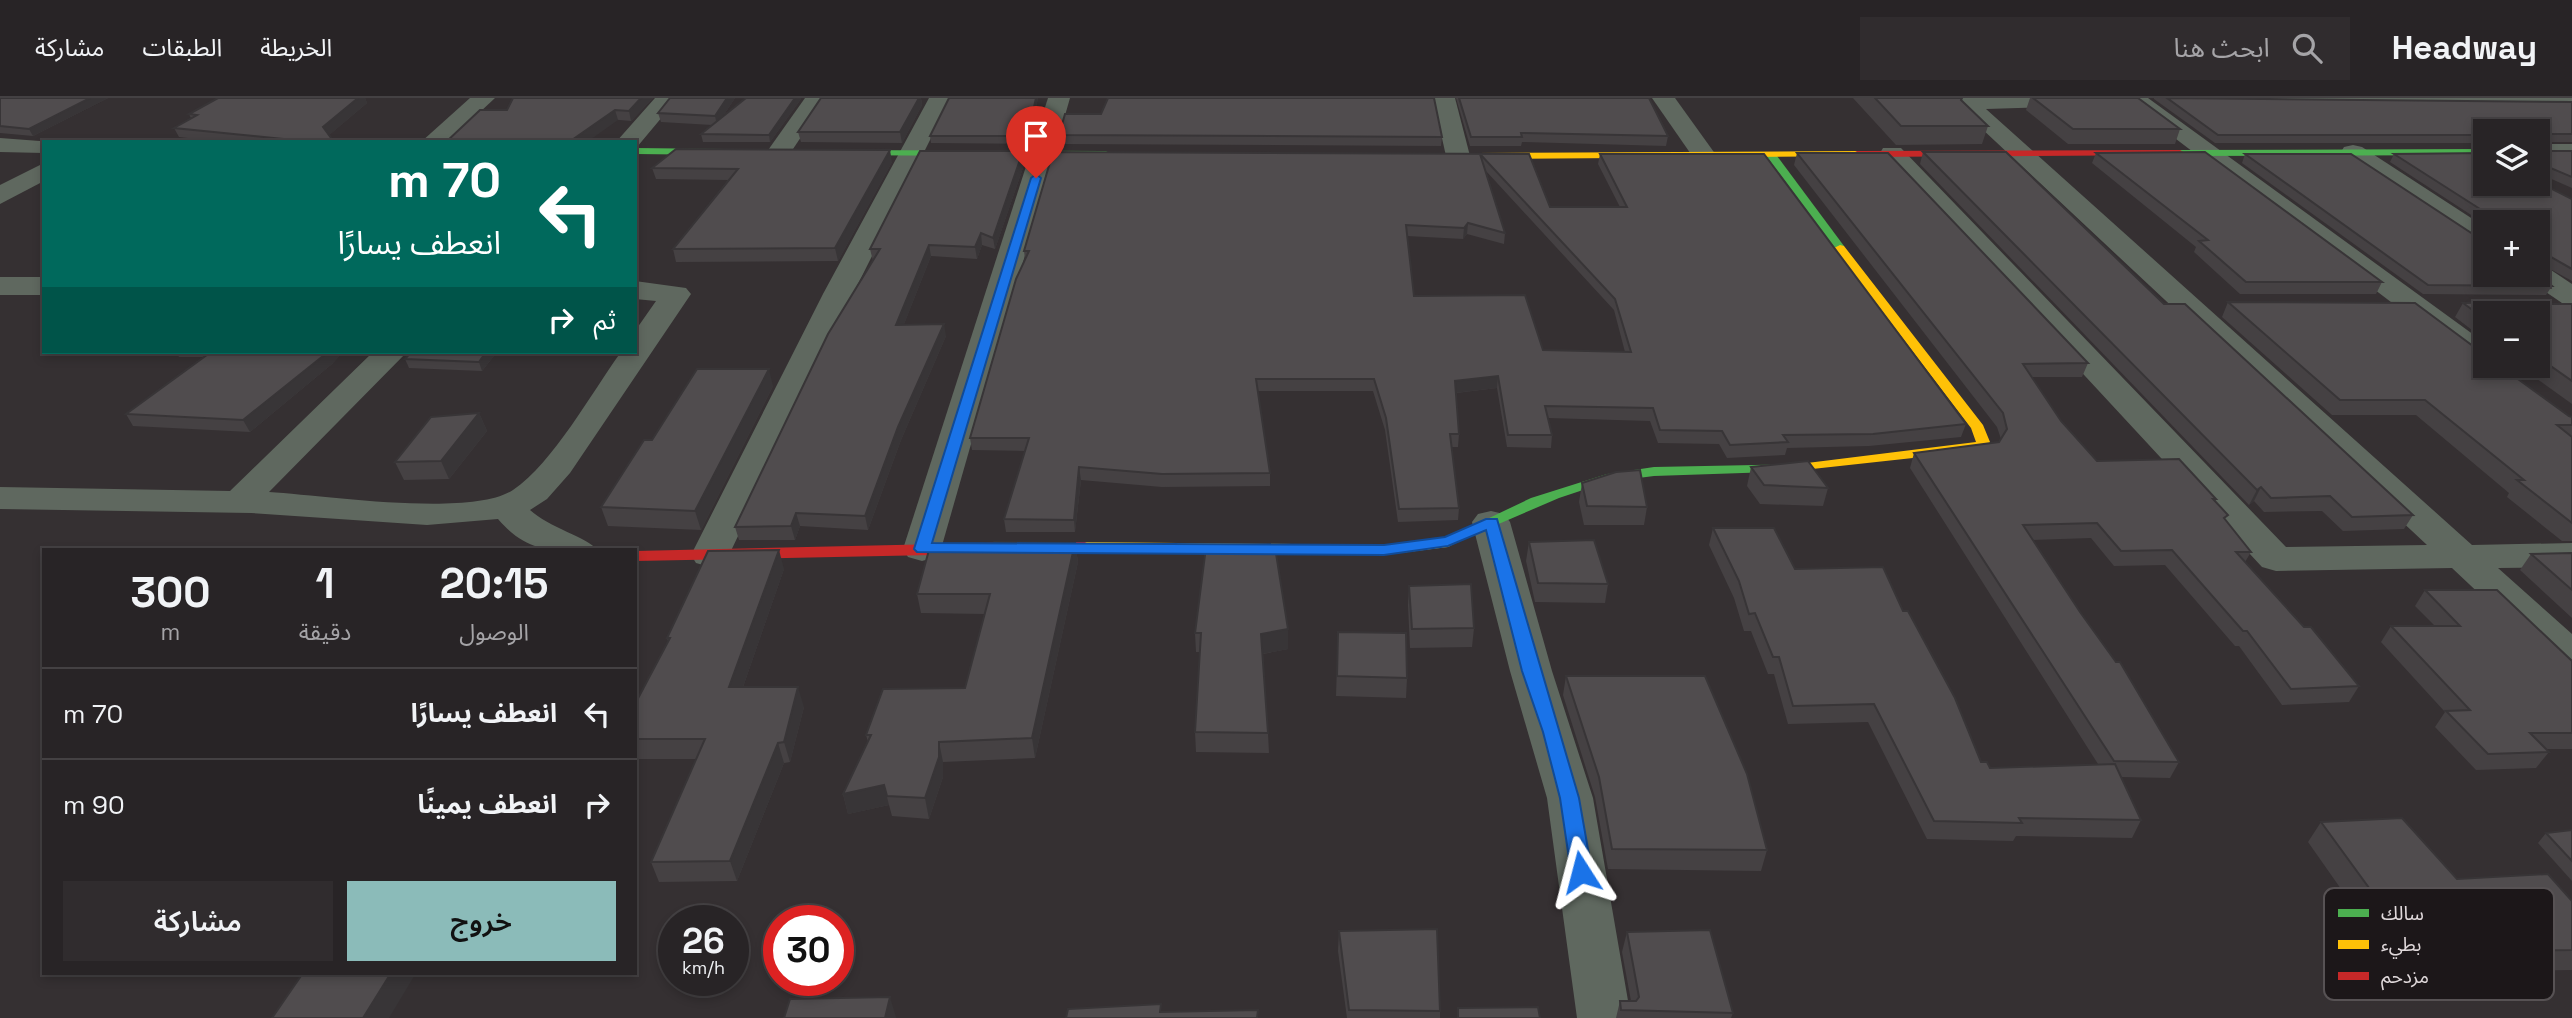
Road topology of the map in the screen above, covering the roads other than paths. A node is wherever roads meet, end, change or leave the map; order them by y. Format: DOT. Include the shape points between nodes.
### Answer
graph roads {
  1 [pos="484,98"];
  2 [pos="667,98"];
  3 [pos="816,98"];
  4 [pos="940,98"];
  5 [pos="1059,98"];
  6 [pos="1444,98"];
  7 [pos="1662,98"];
  8 [pos="2122,98"];
  9 [pos="2133,98"];
  10 [pos="2247,98"];
  11 [pos="2381,98"];
  12 [pos="1963,100"];
  13 [pos="2511,100"];
  14 [pos="2572,101"];
  15 [pos="435,140"];
  16 [pos="630,140"];
  17 [pos="0,145"];
  18 [pos="42,146"];
  19 [pos="2550,151"];
  20 [pos="2572,151"];
  21 [pos="637,152"];
  22 [pos="739,152"];
  23 [pos="2353,152"];
  24 [pos="2473,152"];
  25 [pos="772,153"];
  26 [pos="1892,153"];
  27 [pos="2020,153"];
  28 [pos="2205,153"];
  29 [pos="909,154"];
  30 [pos="1043,154"];
  31 [pos="1120,154"];
  32 [pos="1770,154"];
  33 [pos="1704,155"];
  34 [pos="1451,156"];
  35 [pos="42,171"];
  36 [pos="0,196"];
  37 [pos="2473,231"];
  38 [pos="2550,282"];
  39 [pos="0,286"];
  40 [pos="42,286"];
  41 [pos="637,290"];
  42 [pos="2572,297"];
  43 [pos="2187,305"];
  44 [pos="2228,306"];
  45 [pos="2362,307"];
  46 [pos="2416,307"];
  47 [pos="2468,307"];
  48 [pos="2550,307"];
  49 [pos="2572,307"];
  50 [pos="2473,349"];
  51 [pos="637,351"];
  52 [pos="389,354"];
  53 [pos="635,354"];
  54 [pos="0,498"];
  55 [pos="240,502"];
  56 [pos="508,507"];
  57 [pos="1491,522"];
  58 [pos="570,548"];
  59 [pos="922,549"];
  60 [pos="710,555"];
  61 [pos="2572,555"];
  62 [pos="637,556"];
  63 [pos="2465,556"];
  64 [pos="2572,657"];
  65 [pos="1604,1018"];
  1 -- 15 [label="street"];
  2 -- 16 [label="street"];
  3 -- 25 [label="street"];
  4 -- 29 [label="street"];
  5 -- 30 [label="street"];
  6 -- 34 [label="street"];
  7 -- 33 [label="street"];
  8 -- 12 [label="street"];
  9 -- 28 [label="street"];
  10 -- 11 [label="street"];
  11 -- 13 [label="street"];
  12 -- 27 [label="street"];
  13 -- 14 [label="street"];
  17 -- 18 [label="street"];
  19 -- 20 [label="street"];
  21 -- 22 [label="street"];
  23 -- 24 [label="street"];
  23 -- 28 [label="street"];
  23 -- 37 [label="street"];
  25 -- 29 [label="street"];
  26 -- 27 [label="street"];
  26 -- 32 [label="street"];
  26 -- 63 [label="street" via="2276,559"];
  27 -- 28 [label="street"];
  27 -- 43 [label="street"];
  28 -- 46 [label="street"];
  29 -- 30 [label="street"];
  29 -- 60 [label="street"];
  30 -- 31 [label="street"];
  30 -- 59 [label="street"];
  32 -- 33 [label="street"];
  32 -- 57 [label="street" via="1978,428 1981,447 1751,472 1683,470 1608,478 1529,503"];
  33 -- 34 [label="street"];
  35 -- 36 [label="street"];
  38 -- 42 [label="street"];
  39 -- 40 [label="street"];
  41 -- 51 [label="street" via="676,294"];
  43 -- 44 [label="street"];
  43 -- 63 [label="street"];
  45 -- 46 [label="street"];
  46 -- 47 [label="street"];
  46 -- 50 [label="street"];
  48 -- 49 [label="street"];
  52 -- 55 [label="street"];
  53 -- 56 [label="street" via="558,466 541,486"];
  54 -- 55 [label="street"];
  55 -- 56 [label="street" via="444,512"];
  56 -- 58 [label="street" via="523,527"];
  57 -- 59 [label="street" via="1448,542 1384,550"];
  57 -- 65 [label="street" via="1570,798"];
  59 -- 60 [label="street"];
  60 -- 62 [label="street"];
  61 -- 63 [label="street"];
  63 -- 64 [label="street"];
}
